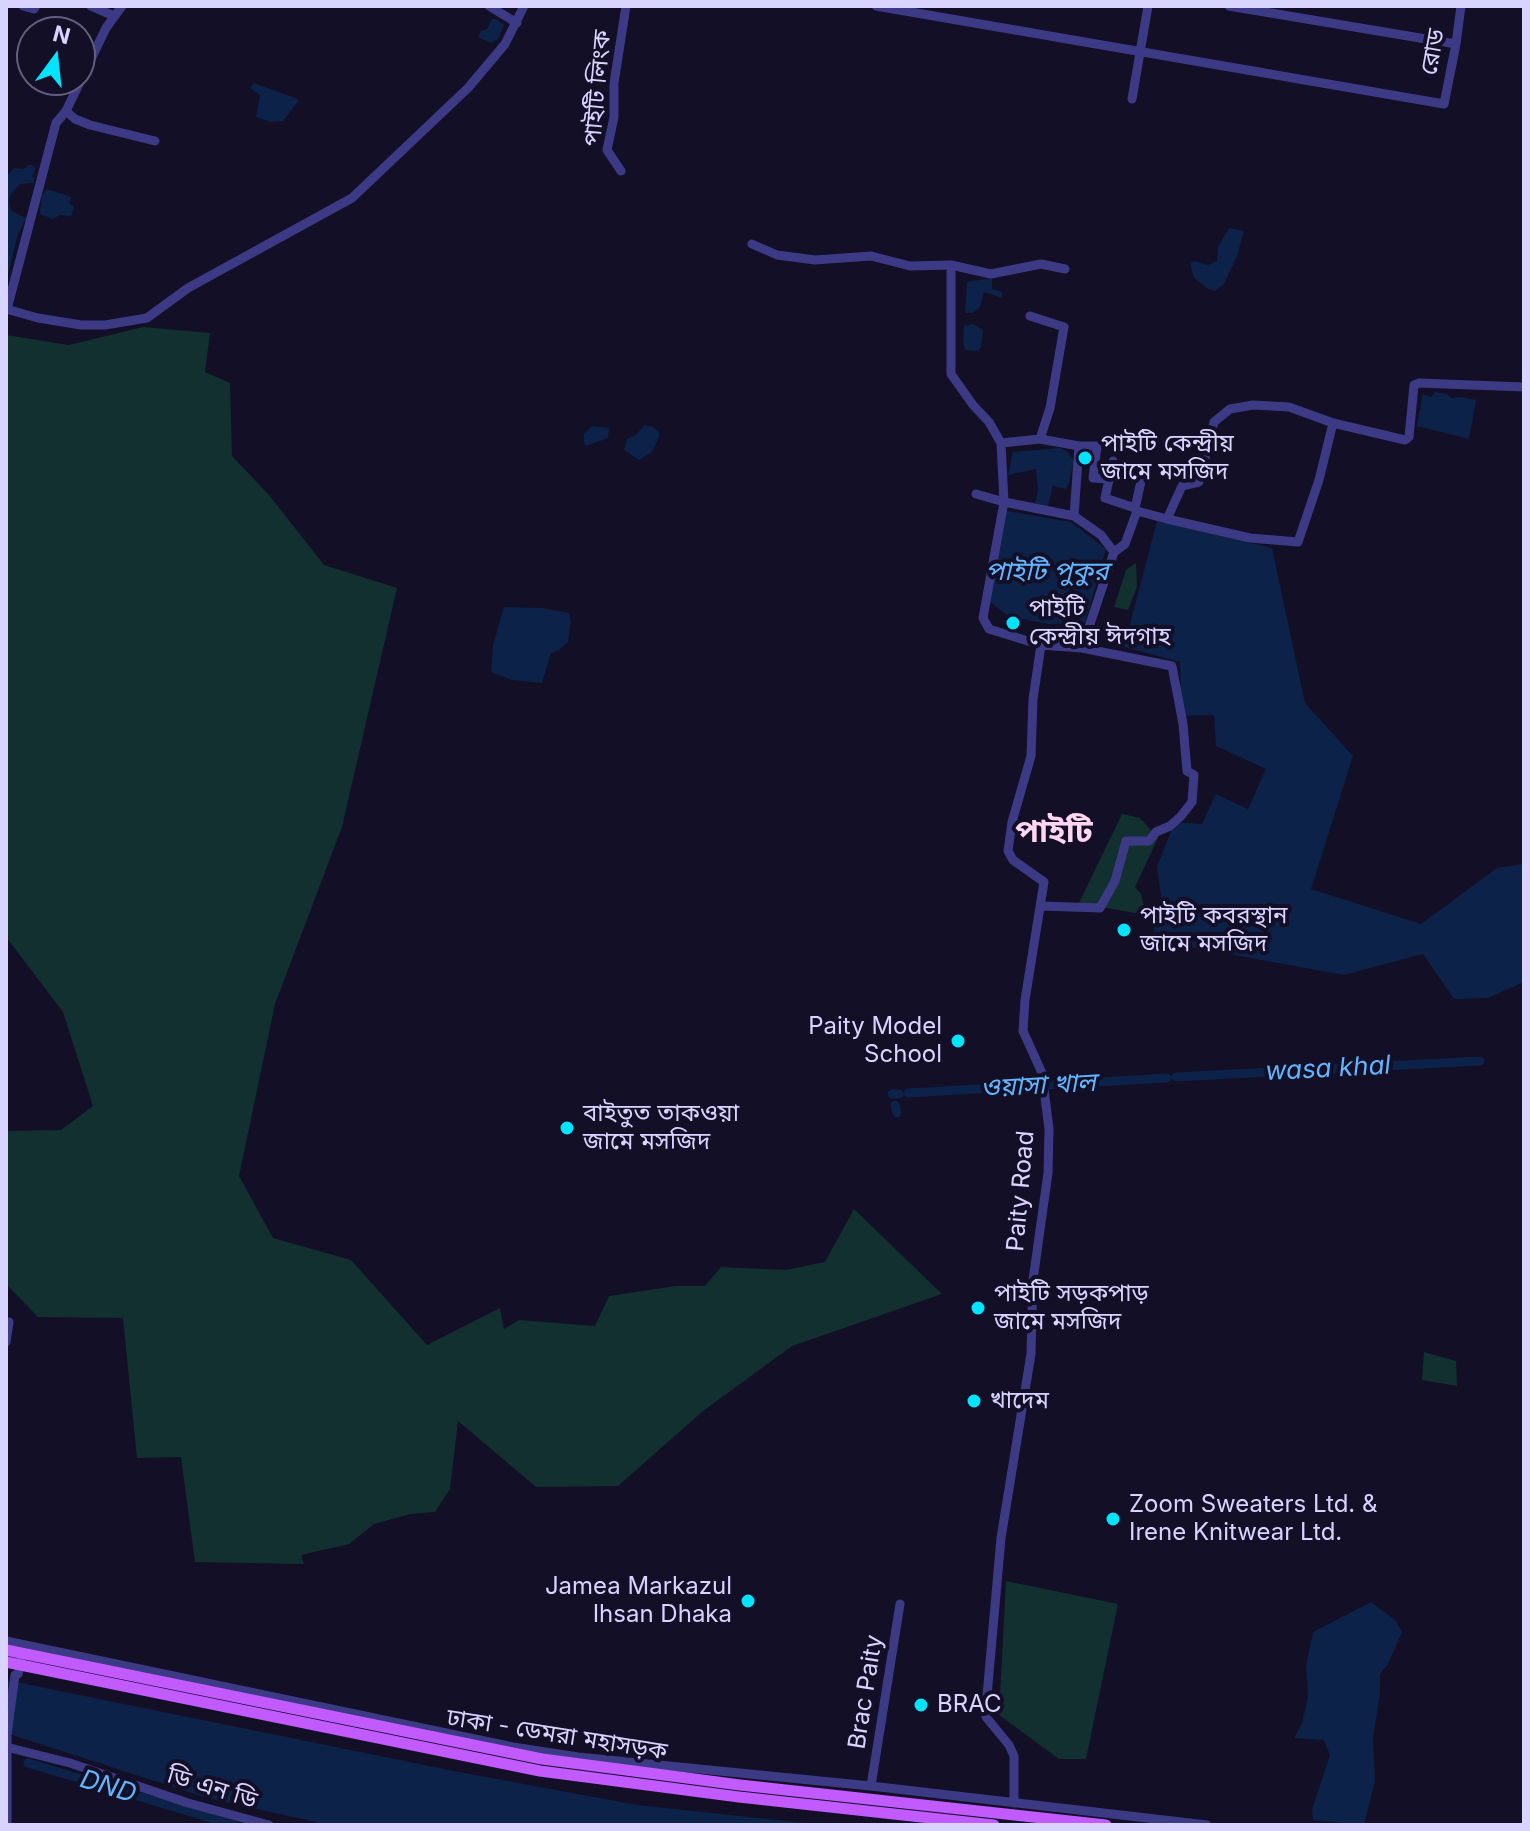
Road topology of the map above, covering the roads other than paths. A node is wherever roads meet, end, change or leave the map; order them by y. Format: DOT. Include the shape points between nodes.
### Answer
graph roads {
  1 [pos="23,6"];
  2 [pos="36,6"];
  3 [pos="91,6"];
  4 [pos="122,6"];
  5 [pos="489,6"];
  6 [pos="524,6"];
  7 [pos="626,6"];
  8 [pos="876,6"];
  9 [pos="1148,6"];
  10 [pos="1229,6"];
  11 [pos="1461,6"];
  12 [pos="114,16"];
  13 [pos="517,23"];
  14 [pos="1456,44"];
  15 [pos="1141,50"];
  16 [pos="1132,99"];
  17 [pos="66,111"];
  18 [pos="155,141"];
  19 [pos="621,171"];
  20 [pos="752,244"];
  21 [pos="951,265"];
  22 [pos="1065,269"];
  23 [pos="6,309"];
  24 [pos="1030,316"];
  25 [pos="1524,387"];
  26 [pos="1333,423"];
  27 [pos="1040,439"];
  28 [pos="1001,443"];
  29 [pos="1079,446"];
  30 [pos="1113,461"];
  31 [pos="1142,477"];
  32 [pos="1110,479"];
  33 [pos="976,494"];
  34 [pos="1004,502"];
  35 [pos="1136,510"];
  36 [pos="1074,516"];
  37 [pos="1167,519"];
  38 [pos="1114,552"];
  39 [pos="1041,645"];
  40 [pos="1082,648"];
  41 [pos="1042,906"];
  42 [pos="9,1322"];
  43 [pos="6,1342"];
  44 [pos="900,1604"];
  45 [pos="13,1644"];
  46 [pos="6,1662"];
  47 [pos="7,1735"];
  48 [pos="6,1747"];
  49 [pos="871,1786"];
  50 [pos="1014,1803"];
  51 [pos="7,1825"];
  52 [pos="269,1825"];
  53 [pos="994,1825"];
  54 [pos="1106,1825"];
  55 [pos="1207,1825"];
  1 -- 2 [label="street"];
  3 -- 12 [label="street"];
  4 -- 12 [label="street"];
  5 -- 13 [label="street"];
  6 -- 13 [label="street"];
  7 -- 19 [label="street, পাইটি লিংক" via="607,150"];
  8 -- 15 [label="street"];
  9 -- 15 [label="street"];
  10 -- 14 [label="street"];
  11 -- 14 [label="street, রোড"];
  12 -- 17 [label="street"];
  13 -- 23 [label="street" via="468,88 352,198 188,288 147,318 81,325"];
  14 -- 15 [label="street, রোড" via="1444,104"];
  15 -- 16 [label="street"];
  17 -- 18 [label="street" via="90,125"];
  17 -- 23 [label="street" via="48,147"];
  20 -- 21 [label="street" via="777,255 815,260 871,256 910,266"];
  21 -- 22 [label="street" via="991,274 1041,264"];
  21 -- 28 [label="street" via="951,374"];
  24 -- 27 [label="street" via="1064,327"];
  25 -- 26 [label="street" via="1414,385 1405,440"];
  26 -- 37 [label="street" via="1289,407 1230,409 1214,422 1199,482 1182,486"];
  26 -- 37 [label="street" via="1298,542 1250,538"];
  27 -- 28 [label="street"];
  27 -- 29 [label="street"];
  28 -- 34 [label="street"];
  29 -- 32 [label="street" via="1097,446 1093,478"];
  29 -- 36 [label="street"];
  30 -- 32 [label="street"];
  31 -- 35 [label="street"];
  32 -- 35 [label="street" via="1105,498"];
  33 -- 34 [label="street"];
  34 -- 36 [label="street"];
  34 -- 39 [label="street" via="983,618 989,629"];
  35 -- 37 [label="street"];
  35 -- 38 [label="street" via="1125,544"];
  36 -- 38 [label="street"];
  38 -- 40 [label="street"];
  39 -- 40 [label="street"];
  39 -- 41 [label="street, Paity Road" via="1031,756 1008,851 1044,882"];
  40 -- 41 [label="street" via="1172,666 1187,771 1194,775 1192,802 1149,841 1126,841 1115,881 1100,908"];
  41 -- 50 [label="street, Paity Road" via="1023,1031 1042,1073 1048,1173 1033,1280 1031,1354 1001,1538 986,1707 986,1717 1014,1756"];
  42 -- 43 [label="street"];
  44 -- 49 [label="street, Brac Paity"];
  45 -- 47 [label="street" via="18,1674"];
  45 -- 49 [label="street" via="513,1747"];
  45 -- 54 [label="main road, ঢাকা - ডেমরা মহাসড়ক, bridge" via="542,1759"];
  46 -- 53 [label="main road, ঢাকা - ডেমরা মহাসড়ক, bridge" via="540,1771"];
  47 -- 48 [label="street"];
  48 -- 51 [label="street"];
  48 -- 52 [label="street, ডি এন ডি"];
  49 -- 50 [label="street"];
  50 -- 55 [label="street"];
}
